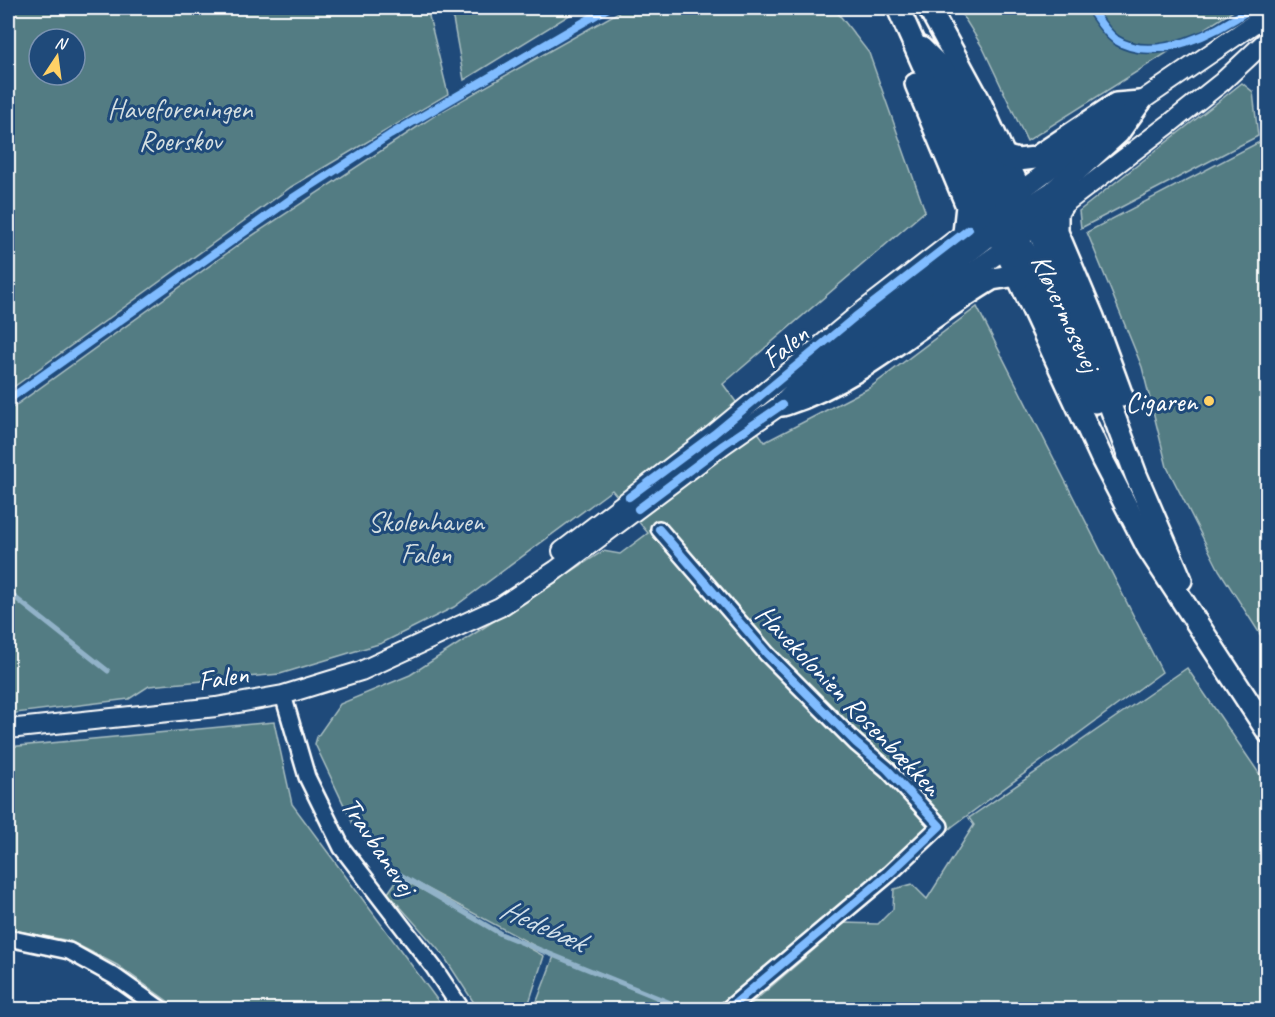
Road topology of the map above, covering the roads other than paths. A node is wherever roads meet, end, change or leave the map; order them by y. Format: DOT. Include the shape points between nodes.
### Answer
graph roads {
  1 [pos="898,8"];
  2 [pos="929,8"];
  3 [pos="1268,14"];
  4 [pos="912,39"];
  5 [pos="1265,41"];
  6 [pos="1140,102"];
  7 [pos="1004,156"];
  8 [pos="1061,206"];
  9 [pos="1013,220"];
  10 [pos="964,232"];
  11 [pos="1019,278"];
  12 [pos="782,405"];
  13 [pos="1136,475"];
  14 [pos="659,529"];
  15 [pos="1204,632"];
  16 [pos="437,636"];
  17 [pos="283,695"];
  18 [pos="8,729"];
  19 [pos="1268,732"];
  20 [pos="8,938"];
  21 [pos="162,1010"];
  22 [pos="462,1010"];
  23 [pos="727,1010"];
  1 -- 4 [label="main road, Kløvermosevej"];
  2 -- 7 [label="main road, Kløvermosevej" via="969,80"];
  3 -- 6 [label="street"];
  4 -- 9 [label="main road, Kløvermosevej"];
  4 -- 10 [label="main road" via="913,77 967,206"];
  5 -- 8 [label="street, Falen" via="1195,104"];
  6 -- 7 [label="main road" via="1116,104 1035,158 1017,160"];
  6 -- 9 [label="main road" via="1118,133 1053,192"];
  7 -- 9 [label="main road, Kløvermosevej"];
  8 -- 9 [label="street, Falen"];
  8 -- 13 [label="main road" via="1057,232 1131,421"];
  9 -- 10 [label="street, Falen"];
  9 -- 11 [label="main road, Kløvermosevej"];
  9 -- 12 [label="main road" via="816,369"];
  9 -- 13 [label="main road, Kløvermosevej" via="1086,341"];
  10 -- 16 [label="street, Falen" via="549,561"];
  11 -- 12 [label="main road" via="992,279 820,393"];
  11 -- 15 [label="main road, Kløvermosevej" via="1103,461 1148,548"];
  12 -- 16 [label="street, Falen" via="556,570 500,607"];
  13 -- 15 [label="main road, Kløvermosevej"];
  14 -- 23 [label="street, Havekolonien Rosenbækken" via="766,654 887,769 940,826"];
  15 -- 19 [label="main road, Kløvermosevej"];
  16 -- 17 [label="street, Falen" via="361,671"];
  17 -- 18 [label="street, Falen" via="216,707"];
  17 -- 22 [label="street, Travbanevej" via="307,777 342,848"];
  20 -- 21 [label="street" via="69,951"];
}
